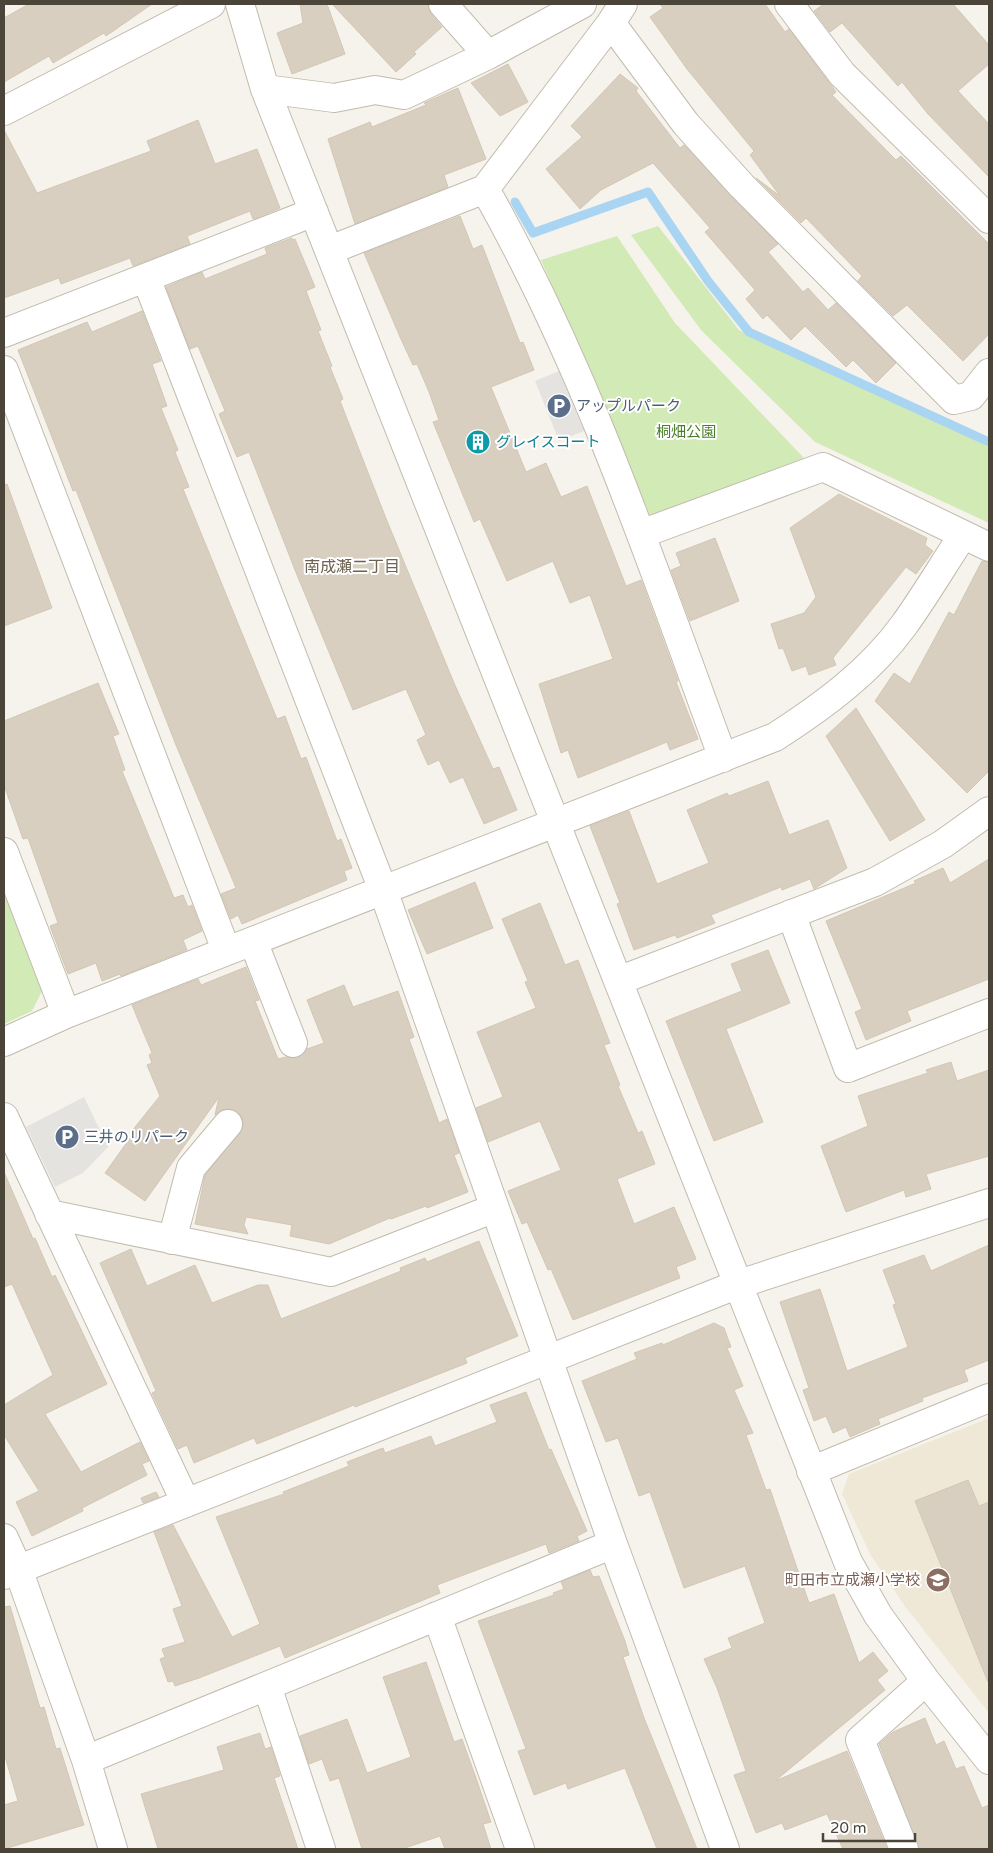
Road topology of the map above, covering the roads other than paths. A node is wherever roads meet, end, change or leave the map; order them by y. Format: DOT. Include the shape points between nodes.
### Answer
graph roads {
  1 [pos="212,4"];
  2 [pos="240,4"];
  3 [pos="443,4"];
  4 [pos="582,4"];
  5 [pos="789,4"];
  6 [pos="617,13"];
  7 [pos="488,55"];
  8 [pos="265,89"];
  9 [pos="4,111"];
  10 [pos="485,189"];
  11 [pos="314,212"];
  12 [pos="989,219"];
  13 [pos="330,250"];
  14 [pos="146,278"];
  15 [pos="4,333"];
  16 [pos="4,370"];
  17 [pos="989,372"];
  18 [pos="641,534"];
  19 [pos="963,535"];
  20 [pos="989,547"];
  21 [pos="723,758"];
  22 [pos="989,811"];
  23 [pos="554,822"];
  24 [pos="4,852"];
  25 [pos="383,890"];
  26 [pos="790,914"];
  27 [pos="253,940"];
  28 [pos="226,950"];
  29 [pos="618,981"];
  30 [pos="989,1013"];
  31 [pos="66,1014"];
  32 [pos="4,1042"];
  33 [pos="292,1043"];
  34 [pos="4,1118"];
  35 [pos="228,1124"];
  36 [pos="989,1204"];
  37 [pos="495,1208"];
  38 [pos="49,1214"];
  39 [pos="172,1240"];
  40 [pos="736,1285"];
  41 [pos="548,1359"];
  42 [pos="989,1398"];
  43 [pos="811,1471"];
  44 [pos="186,1503"];
  45 [pos="4,1538"];
  46 [pos="613,1544"];
  47 [pos="11,1572"];
  48 [pos="437,1616"];
  49 [pos="926,1682"];
  50 [pos="267,1686"];
  51 [pos="86,1760"];
  52 [pos="989,1760"];
  53 [pos="114,1849"];
  54 [pos="321,1849"];
  55 [pos="520,1849"];
  56 [pos="724,1849"];
  57 [pos="904,1849"];
  1 -- 9 [label="street"];
  2 -- 8 [label="street"];
  3 -- 7 [label="street"];
  4 -- 7 [label="street"];
  5 -- 12 [label="street" via="842,74"];
  6 -- 10 [label="street"];
  6 -- 17 [label="street" via="686,124 723,166 954,400 971,396"];
  7 -- 8 [label="street" via="404,96 375,90 334,98"];
  8 -- 11 [label="street"];
  10 -- 13 [label="street"];
  10 -- 18 [label="street" via="523,256 566,347"];
  11 -- 13 [label="street"];
  11 -- 14 [label="street"];
  13 -- 23 [label="street"];
  14 -- 15 [label="street"];
  14 -- 25 [label="street"];
  16 -- 28 [label="street"];
  18 -- 19 [label="street" via="824,467"];
  18 -- 21 [label="street"];
  19 -- 20 [label="street"];
  19 -- 21 [label="street" via="904,626 859,675 819,708 775,737"];
  21 -- 23 [label="street"];
  22 -- 26 [label="street" via="943,844 875,882"];
  23 -- 25 [label="street"];
  23 -- 29 [label="street"];
  24 -- 31 [label="street"];
  25 -- 27 [label="street"];
  25 -- 37 [label="street"];
  26 -- 29 [label="street"];
  26 -- 30 [label="street" via="848,1068"];
  27 -- 28 [label="street"];
  27 -- 33 [label="street"];
  28 -- 31 [label="street"];
  29 -- 40 [label="street"];
  31 -- 32 [label="street"];
  34 -- 38 [label="street"];
  35 -- 39 [label="street" via="191,1168"];
  36 -- 40 [label="street"];
  37 -- 39 [label="street" via="331,1272"];
  37 -- 41 [label="street"];
  38 -- 39 [label="street"];
  38 -- 44 [label="street"];
  40 -- 41 [label="street"];
  40 -- 43 [label="street"];
  41 -- 44 [label="street"];
  41 -- 46 [label="street"];
  42 -- 43 [label="street"];
  43 -- 49 [label="street" via="848,1562 878,1615"];
  44 -- 47 [label="street"];
  45 -- 47 [label="street"];
  46 -- 48 [label="street"];
  46 -- 56 [label="street"];
  47 -- 51 [label="street"];
  48 -- 50 [label="street"];
  48 -- 55 [label="street"];
  49 -- 52 [label="street"];
  49 -- 57 [label="street" via="860,1740"];
  50 -- 51 [label="street"];
  50 -- 54 [label="street"];
  51 -- 53 [label="street"];
}
